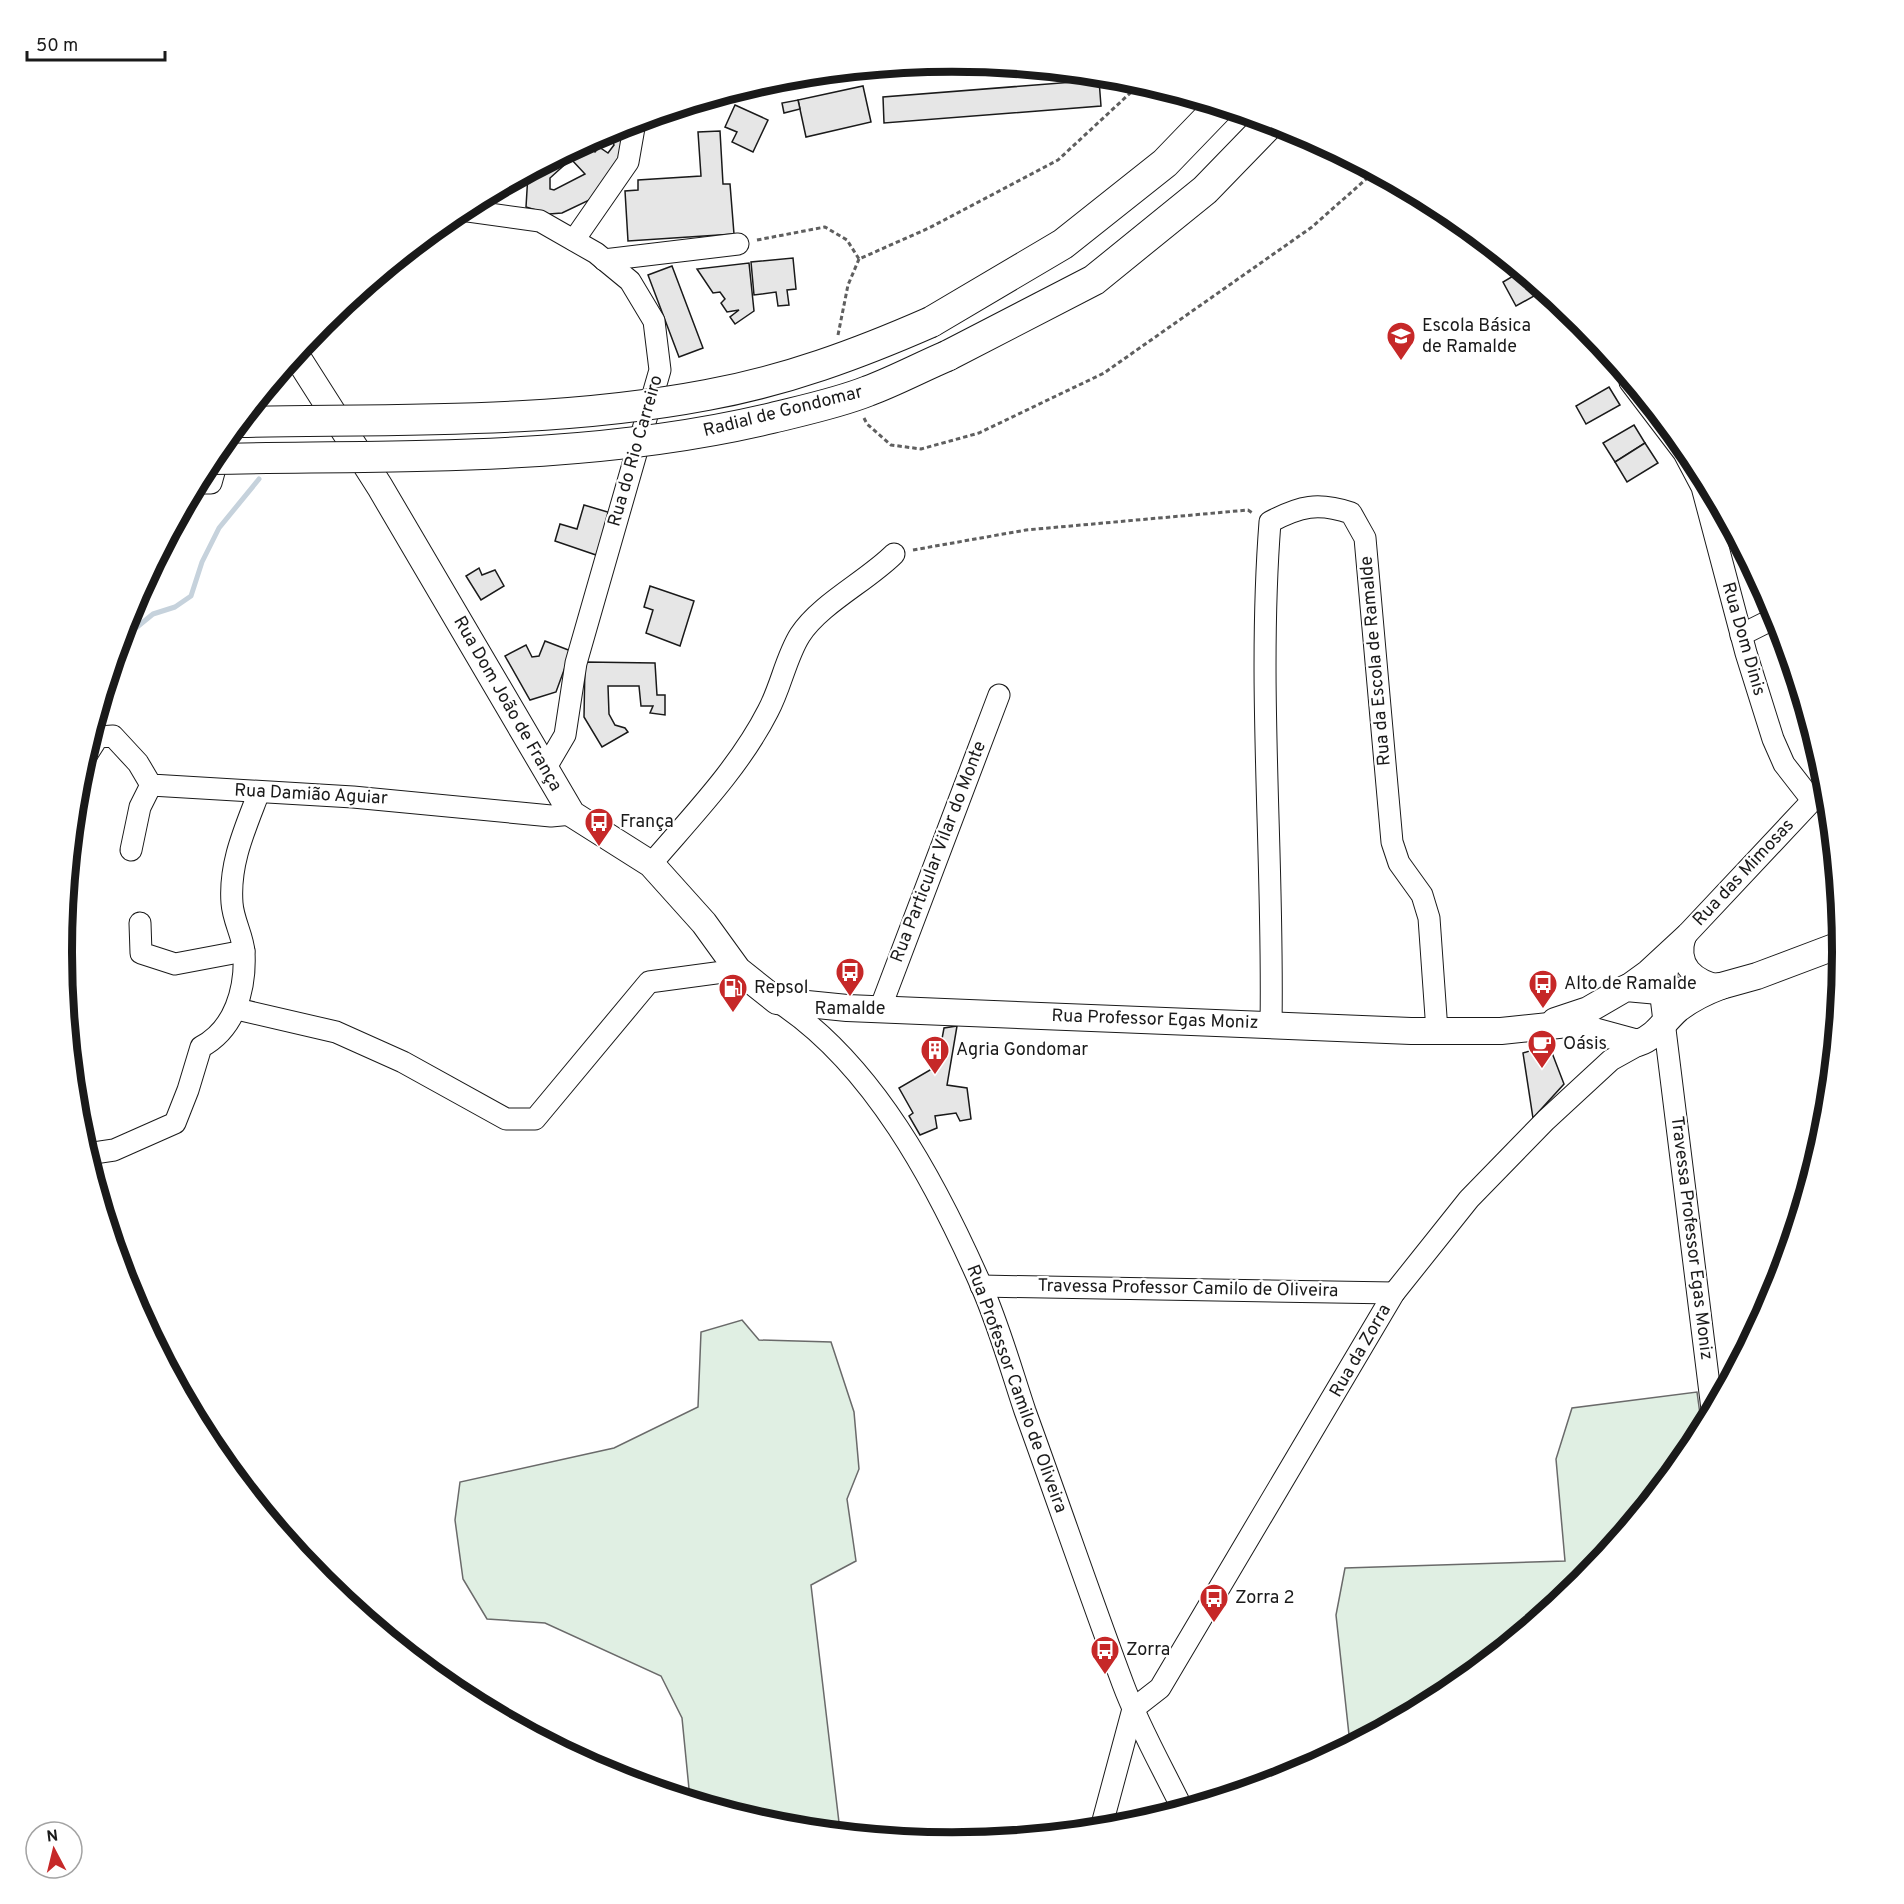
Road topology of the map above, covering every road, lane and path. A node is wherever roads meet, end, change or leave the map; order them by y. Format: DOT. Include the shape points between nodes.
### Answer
graph roads {
  1 [pos="1132,91"];
  2 [pos="1214,112"];
  3 [pos="1264,130"];
  4 [pos="633,132"];
  5 [pos="1368,177"];
  6 [pos="476,212"];
  7 [pos="574,240"];
  8 [pos="738,244"];
  9 [pos="859,259"];
  10 [pos="604,260"];
  11 [pos="839,344"];
  12 [pos="300,361"];
  13 [pos="862,415"];
  14 [pos="250,422"];
  15 [pos="223,459"];
  16 [pos="1705,498"];
  17 [pos="1270,522"];
  18 [pos="894,554"];
  19 [pos="1768,622"];
  20 [pos="1741,635"];
  21 [pos="999,695"];
  22 [pos="99,737"];
  23 [pos="545,769"];
  24 [pos="152,784"];
  25 [pos="1817,791"];
  26 [pos="259,792"];
  27 [pos="1817,795"];
  28 [pos="572,814"];
  29 [pos="131,850"];
  30 [pos="651,864"];
  31 [pos="140,923"];
  32 [pos="1687,934"];
  33 [pos="1832,948"];
  34 [pos="244,951"];
  35 [pos="738,969"];
  36 [pos="1721,986"];
  37 [pos="1618,992"];
  38 [pos="777,1001"];
  39 [pos="237,1009"];
  40 [pos="880,1009"];
  41 [pos="1271,1025"];
  42 [pos="1532,1026"];
  43 [pos="1437,1031"];
  44 [pos="1648,1033"];
  45 [pos="96,1153"];
  46 [pos="981,1286"];
  47 [pos="1394,1293"];
  48 [pos="1710,1398"];
  49 [pos="1133,1709"];
  50 [pos="1179,1802"];
  51 [pos="1104,1818"];
  1 -- 9 [label="path" via="1058,160 929,228"];
  2 -- 14 [label="highway, Radial de Gondomar, bridge" via="1165,163 1063,244 931,322 854,356 708,395 629,407 490,417"];
  3 -- 15 [label="highway, Radial de Gondomar, bridge" via="1205,190 1094,280 947,356 867,392 717,431 634,444 496,453"];
  4 -- 7 [label="street" via="628,162"];
  5 -- 13 [label="path" via="1312,227 1104,373 979,433 921,449 891,445"];
  6 -- 7 [label="street, Rua do Rio Carreiro" via="540,221"];
  7 -- 10 [label="street, Rua do Rio Carreiro"];
  8 -- 9 [label="path" via="825,227 847,240"];
  8 -- 10 [label="street"];
  9 -- 11 [label="path" via="848,285"];
  10 -- 23 [label="street, Rua do Rio Carreiro" via="630,281 654,321 660,370 579,652 565,735"];
  12 -- 23 [label="main road, Rua Dom João de França" via="380,487"];
  16 -- 20 [label="street, Rua Dom Dinis"];
  17 -- 18 [label="path" via="1248,510 1156,517 1026,530"];
  17 -- 41 [label="street" via="1265,644"];
  17 -- 43 [label="street, Rua da Escola de Ramalde" via="1294,509 1327,505 1351,513 1365,538 1392,842 1399,863 1422,895 1429,918"];
  18 -- 30 [label="street" via="877,571 837,598 800,634 768,712 723,779"];
  19 -- 20 [label="street"];
  20 -- 25 [label="street, Rua Dom Dinis" via="1784,764"];
  21 -- 40 [label="street, Rua Particular Vilar do Monte"];
  22 -- 24 [label="street" via="113,736"];
  23 -- 28 [label="main road, Rua Dom João de França"];
  24 -- 26 [label="street, Rua Damião Aguiar"];
  24 -- 29 [label="street" via="140,807"];
  26 -- 28 [label="street, Rua Damião Aguiar" via="410,801 551,816"];
  26 -- 34 [label="street" via="235,854 232,904"];
  27 -- 32 [label="street, Rua das Mimosas"];
  28 -- 30 [label="main road, Rua Dom João de França"];
  30 -- 35 [label="main road, Rua Dom João de França" via="704,923"];
  31 -- 34 [label="street" via="141,953 175,964"];
  32 -- 36 [label="street, Rua das Mimosas" via="1682,948 1686,967 1704,982"];
  32 -- 37 [label="street, Rua das Mimosas"];
  32 -- 44 [label="street, Rua das Mimosas" via="1669,965"];
  33 -- 36 [label="main road, Rua Professor Egas Moniz"];
  34 -- 39 [label="street"];
  35 -- 38 [label="main road, Rua Dom João de França"];
  35 -- 39 [label="street" via="649,982 536,1119 506,1119 403,1062 336,1032"];
  36 -- 44 [label="main road, Rua Professor Egas Moniz"];
  36 -- 44 [label="main road, Rua Professor Egas Moniz" via="1691,999"];
  37 -- 42 [label="main road, Rua Professor Egas Moniz" via="1573,1016"];
  37 -- 44 [label="main road, Rua Professor Egas Moniz" via="1635,986"];
  37 -- 44 [label="main road" via="1607,1006 1608,1025"];
  38 -- 40 [label="main road, Rua Professor Egas Moniz"];
  38 -- 46 [label="street, Rua Professor Camilo de Oliveira" via="824,1038 888,1111"];
  39 -- 45 [label="street" via="213,1041 201,1047 175,1123 114,1150"];
  40 -- 41 [label="main road, Rua Professor Egas Moniz"];
  41 -- 43 [label="main road, Rua Professor Egas Moniz"];
  42 -- 43 [label="main road, Rua Professor Egas Moniz" via="1501,1031"];
  42 -- 44 [label="main road, Rua Professor Egas Moniz" via="1568,1024"];
  44 -- 47 [label="street, Rua da Zorra" via="1588,1080 1469,1199"];
  44 -- 48 [label="street, Travessa Professor Egas Moniz"];
  46 -- 47 [label="street, Travessa Professor Camilo de Oliveira"];
  46 -- 49 [label="street, Rua Professor Camilo de Oliveira"];
  47 -- 49 [label="street, Rua da Zorra" via="1160,1688"];
  49 -- 50 [label="street, Rua Professor Camilo de Oliveira"];
  49 -- 51 [label="street"];
}
